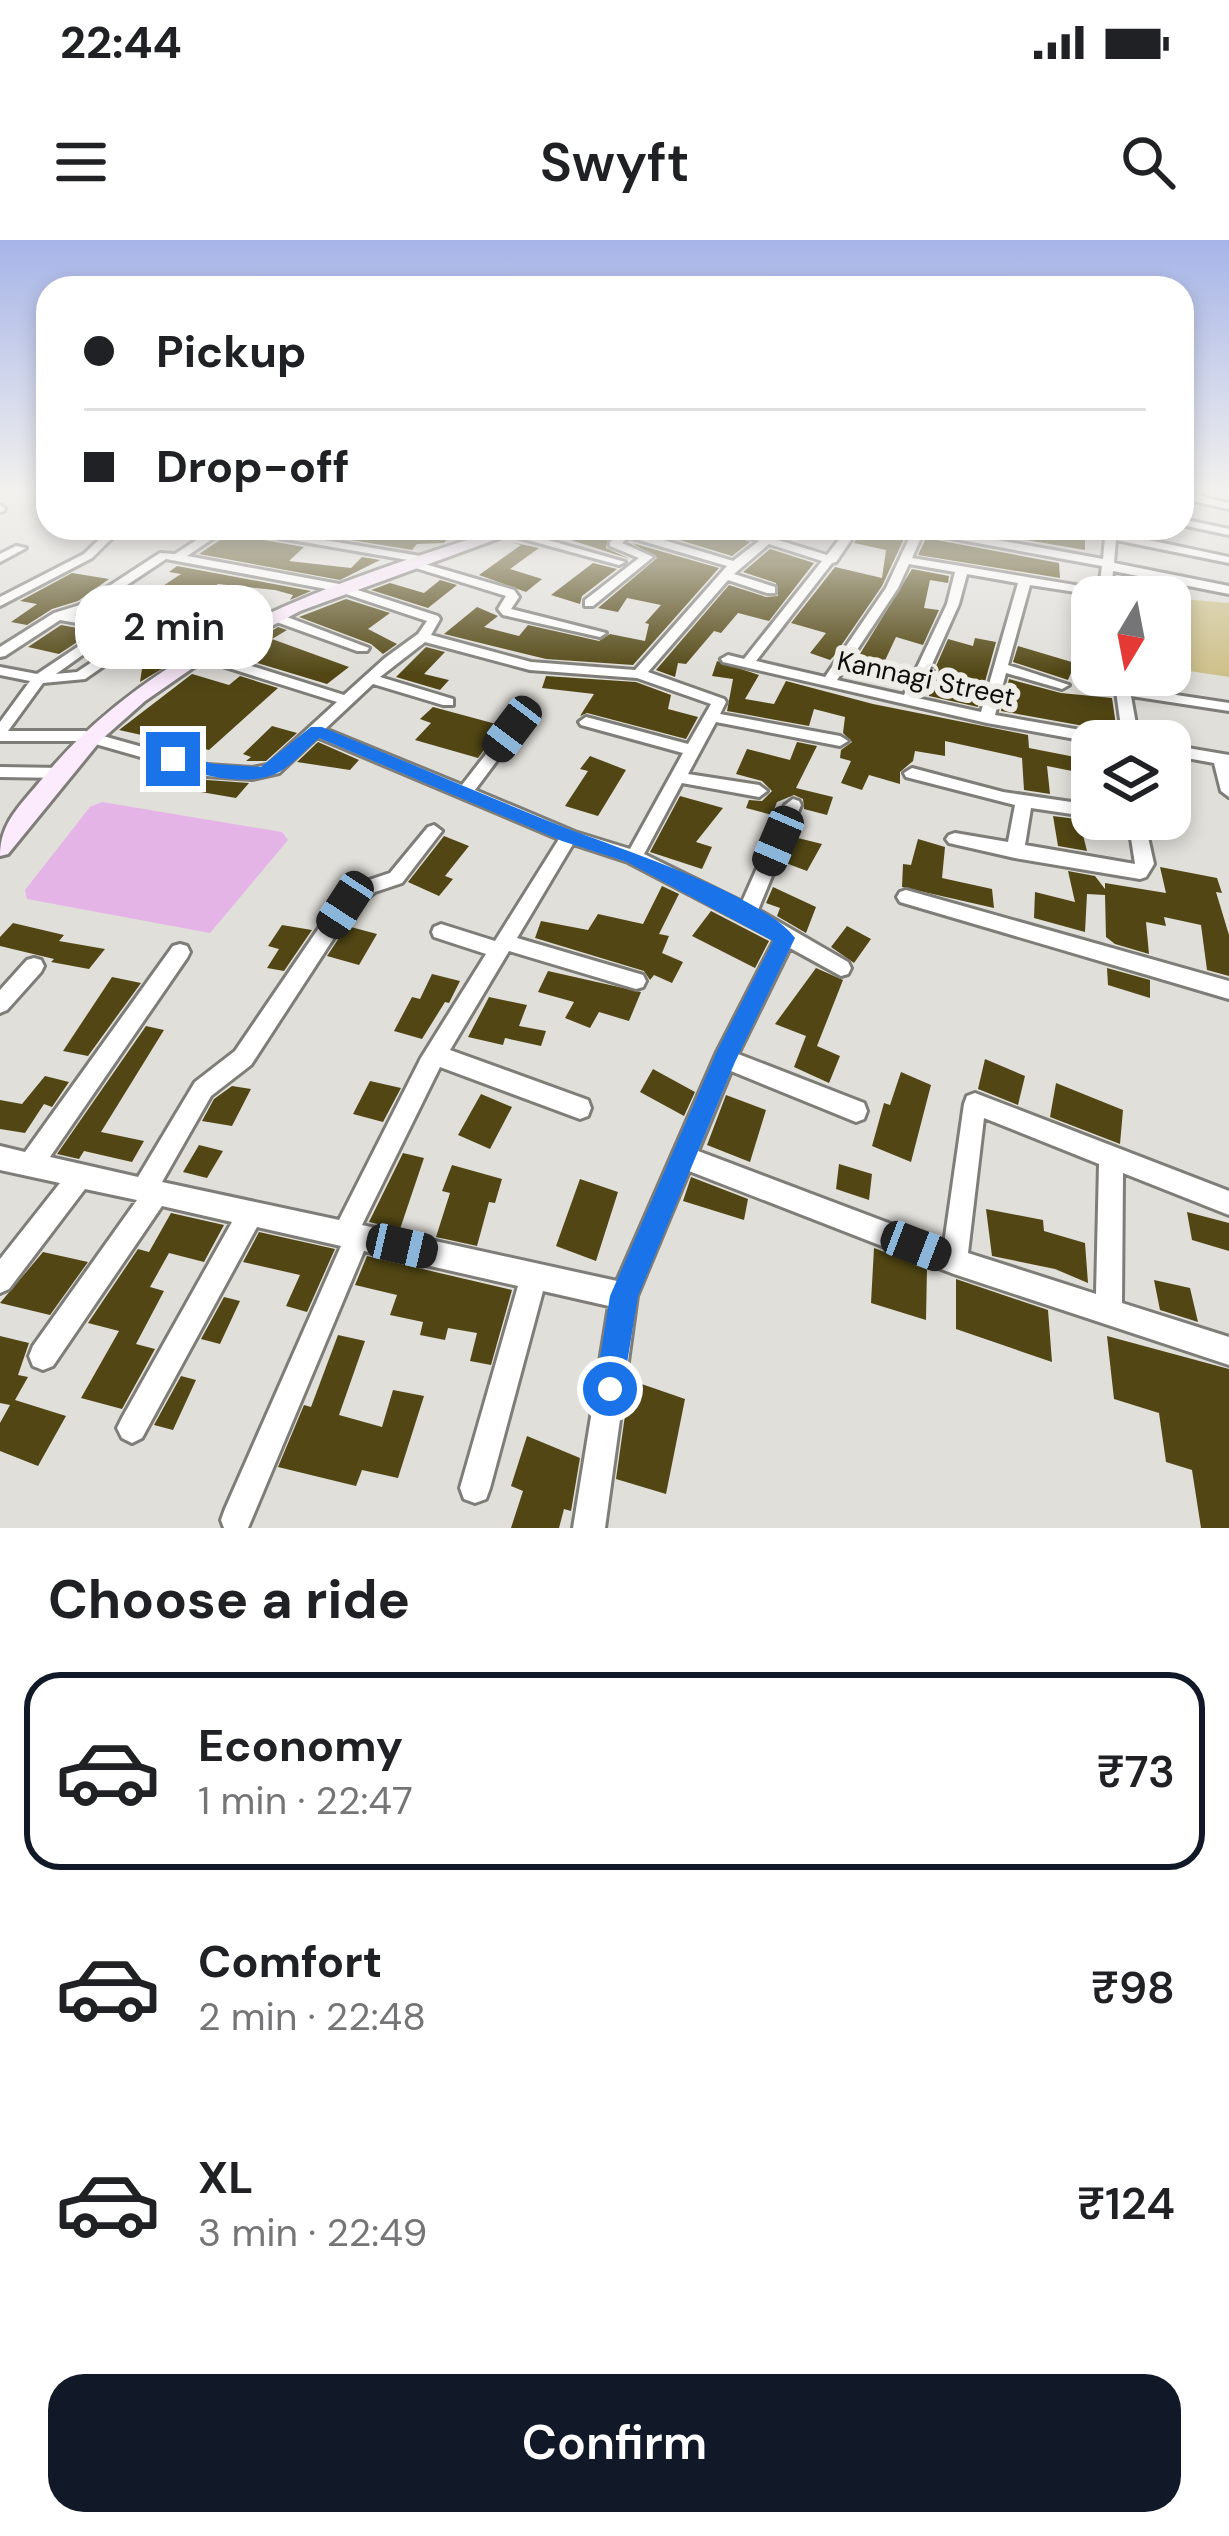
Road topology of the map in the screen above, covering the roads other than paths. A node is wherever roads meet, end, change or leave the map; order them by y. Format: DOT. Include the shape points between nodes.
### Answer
graph roads {
  1 [pos="92,552"];
  2 [pos="185,552"];
  3 [pos="367,552"];
  4 [pos="445,552"];
  5 [pos="585,552"];
  6 [pos="634,552"];
  7 [pos="681,552"];
  8 [pos="753,552"];
  9 [pos="805,552"];
  10 [pos="837,552"];
  11 [pos="909,552"];
  12 [pos="1042,552"];
  13 [pos="1109,552"];
  14 [pos="1192,552"];
  15 [pos="177,557"];
  16 [pos="832,560"];
  17 [pos="906,560"];
  18 [pos="1229,560"];
  19 [pos="417,561"];
  20 [pos="619,562"];
  21 [pos="1108,565"];
  22 [pos="962,569"];
  23 [pos="731,570"];
  24 [pos="1025,580"];
  25 [pos="339,588"];
  26 [pos="771,590"];
  27 [pos="1229,590"];
  28 [pos="0,602"];
  29 [pos="589,603"];
  30 [pos="58,616"];
  31 [pos="270,620"];
  32 [pos="600,633"];
  33 [pos="423,638"];
  34 [pos="362,648"];
  35 [pos="0,653"];
  36 [pos="202,655"];
  37 [pos="728,659"];
  38 [pos="748,663"];
  39 [pos="1000,667"];
  40 [pos="0,671"];
  41 [pos="639,674"];
  42 [pos="39,679"];
  43 [pos="371,680"];
  44 [pos="829,682"];
  45 [pos="1062,685"];
  46 [pos="909,700"];
  47 [pos="348,701"];
  48 [pos="448,702"];
  49 [pos="1229,706"];
  50 [pos="709,716"];
  51 [pos="987,718"];
  52 [pos="520,719"];
  53 [pos="1127,720"];
  54 [pos="586,722"];
  55 [pos="316,731"];
  56 [pos="1071,733"];
  57 [pos="0,734"];
  58 [pos="91,737"];
  59 [pos="840,741"];
  60 [pos="691,750"];
  61 [pos="1191,753"];
  62 [pos="1225,759"];
  63 [pos="0,772"];
  64 [pos="62,772"];
  65 [pos="912,773"];
  66 [pos="676,777"];
  67 [pos="759,791"];
  68 [pos="1229,791"];
  69 [pos="465,792"];
  70 [pos="1024,802"];
  71 [pos="794,805"];
  72 [pos="1071,809"];
  73 [pos="434,831"];
  74 [pos="569,836"];
  75 [pos="955,838"];
  76 [pos="1140,840"];
  77 [pos="0,848"];
  78 [pos="1015,852"];
  79 [pos="634,857"];
  80 [pos="906,897"];
  81 [pos="747,914"];
  82 [pos="441,932"];
  83 [pos="785,938"];
  84 [pos="502,946"];
  85 [pos="180,952"];
  86 [pos="34,966"];
  87 [pos="841,968"];
  88 [pos="636,981"];
  89 [pos="1229,990"];
  90 [pos="0,1004"];
  91 [pos="435,1055"];
  92 [pos="725,1058"];
  93 [pos="580,1108"];
  94 [pos="856,1111"];
  95 [pos="1112,1157"];
  96 [pos="0,1158"];
  97 [pos="685,1158"];
  98 [pos="31,1164"];
  99 [pos="81,1175"];
  100 [pos="151,1191"];
  101 [pos="1229,1203"];
  102 [pos="251,1213"];
  103 [pos="351,1235"];
  104 [pos="954,1261"];
  105 [pos="534,1276"];
  106 [pos="0,1280"];
  107 [pos="624,1296"];
  108 [pos="1109,1311"];
  109 [pos="1229,1351"];
  110 [pos="43,1356"];
  111 [pos="131,1428"];
  112 [pos="475,1488"];
  113 [pos="236,1520"];
  114 [pos="589,1528"];
  1 -- 28 [label="street"];
  2 -- 15 [label="street"];
  3 -- 19 [label="street"];
  4 -- 19 [label="street"];
  5 -- 20 [label="street"];
  6 -- 29 [label="street" via="646,557"];
  7 -- 23 [label="street"];
  8 -- 23 [label="street"];
  9 -- 16 [label="street"];
  10 -- 16 [label="street"];
  11 -- 17 [label="street"];
  12 -- 21 [label="street"];
  13 -- 21 [label="street"];
  14 -- 18 [label="street"];
  15 -- 25 [label="street"];
  15 -- 30 [label="street" via="164,555 84,608"];
  16 -- 38 [label="street"];
  17 -- 22 [label="street"];
  17 -- 44 [label="street"];
  19 -- 25 [label="street"];
  19 -- 32 [label="street" via="510,593 507,612"];
  21 -- 24 [label="street" via="1105,594"];
  21 -- 27 [label="street"];
  22 -- 24 [label="street"];
  22 -- 46 [label="street"];
  23 -- 26 [label="street"];
  23 -- 41 [label="street"];
  24 -- 39 [label="street"];
  25 -- 31 [label="street"];
  25 -- 33 [label="street" via="434,619"];
  30 -- 35 [label="street"];
  30 -- 42 [label="street" via="117,626"];
  31 -- 34 [label="street"];
  31 -- 36 [label="street"];
  31 -- 42 [label="street" via="181,608 80,676"];
  33 -- 41 [label="street" via="530,666"];
  33 -- 43 [label="street"];
  36 -- 47 [label="street"];
  36 -- 58 [label="street"];
  37 -- 38 [label="street, Kannagi Street"];
  38 -- 44 [label="street, Kannagi Street"];
  39 -- 45 [label="street"];
  39 -- 51 [label="street"];
  40 -- 42 [label="street"];
  41 -- 50 [label="street" via="719,702"];
  42 -- 57 [label="street"];
  43 -- 47 [label="street"];
  43 -- 48 [label="street"];
  44 -- 46 [label="street, Kannagi Street"];
  46 -- 51 [label="street, Kannagi Street"];
  47 -- 55 [label="street"];
  49 -- 53 [label="street" via="1123,685"];
  50 -- 59 [label="street"];
  50 -- 60 [label="street"];
  51 -- 56 [label="street, Kannagi Street"];
  52 -- 69 [label="street"];
  54 -- 60 [label="street"];
  55 -- 58 [label="street" via="262,773 214,770"];
  55 -- 69 [label="street"];
  57 -- 58 [label="street"];
  58 -- 64 [label="street"];
  60 -- 66 [label="street"];
  61 -- 62 [label="street"];
  62 -- 68 [label="street"];
  63 -- 64 [label="street"];
  64 -- 77 [label="street"];
  65 -- 70 [label="street"];
  66 -- 67 [label="street"];
  66 -- 79 [label="street"];
  69 -- 74 [label="street"];
  70 -- 72 [label="street"];
  70 -- 78 [label="street"];
  71 -- 81 [label="street"];
  73 -- 100 [label="street" via="396,878 345,905 243,1058 203,1089"];
  74 -- 79 [label="street"];
  74 -- 84 [label="street"];
  75 -- 78 [label="street"];
  76 -- 78 [label="street" via="1140,872"];
  79 -- 81 [label="street"];
  80 -- 89 [label="street"];
  81 -- 83 [label="street"];
  82 -- 84 [label="street"];
  83 -- 87 [label="street"];
  83 -- 92 [label="street"];
  84 -- 88 [label="street"];
  84 -- 91 [label="street"];
  85 -- 98 [label="street"];
  86 -- 90 [label="street"];
  91 -- 93 [label="street"];
  91 -- 103 [label="street"];
  92 -- 94 [label="street"];
  92 -- 97 [label="street"];
  95 -- 101 [label="street"];
  95 -- 104 [label="street" via="975,1104"];
  95 -- 108 [label="street"];
  96 -- 98 [label="street"];
  97 -- 104 [label="street"];
  97 -- 107 [label="street"];
  98 -- 99 [label="street"];
  99 -- 100 [label="street"];
  99 -- 106 [label="street"];
  100 -- 102 [label="street"];
  100 -- 110 [label="street"];
  102 -- 103 [label="street"];
  102 -- 111 [label="street"];
  103 -- 105 [label="street"];
  103 -- 113 [label="street"];
  104 -- 108 [label="street"];
  105 -- 107 [label="street"];
  105 -- 112 [label="street"];
  107 -- 114 [label="street"];
  108 -- 109 [label="street"];
}
